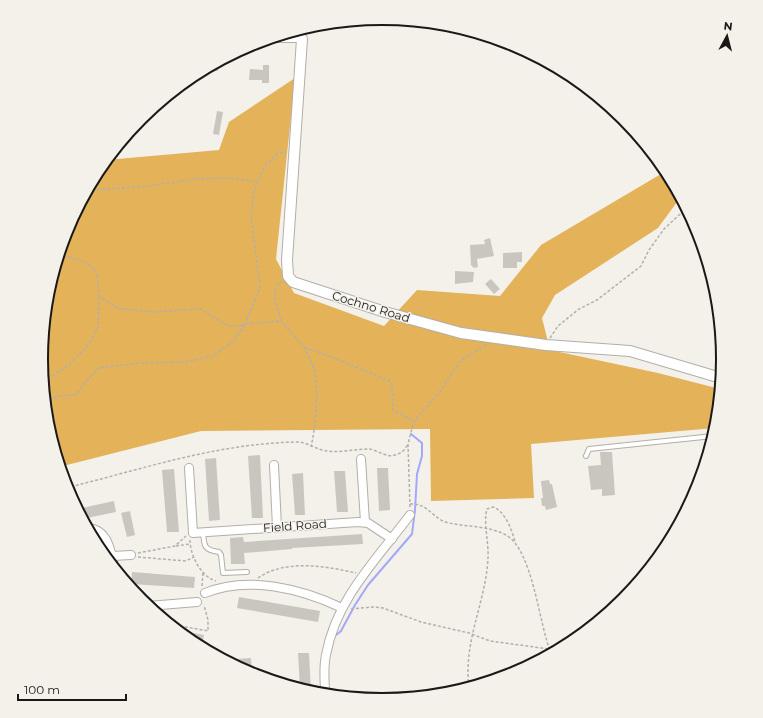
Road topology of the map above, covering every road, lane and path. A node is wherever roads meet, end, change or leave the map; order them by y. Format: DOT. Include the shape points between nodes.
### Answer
graph roads {
  1 [pos="292,37"];
  2 [pos="294,150"];
  3 [pos="258,182"];
  4 [pos="93,190"];
  5 [pos="682,213"];
  6 [pos="64,256"];
  7 [pos="290,279"];
  8 [pos="100,297"];
  9 [pos="281,320"];
  10 [pos="245,324"];
  11 [pos="497,338"];
  12 [pos="546,345"];
  13 [pos="304,347"];
  14 [pos="715,376"];
  15 [pos="48,378"];
  16 [pos="59,396"];
  17 [pos="50,399"];
  18 [pos="50,399"];
  19 [pos="414,421"];
  20 [pos="706,437"];
  21 [pos="408,444"];
  22 [pos="311,447"];
  23 [pos="586,456"];
  24 [pos="361,459"];
  25 [pos="274,465"];
  26 [pos="189,468"];
  27 [pos="73,486"];
  28 [pos="410,504"];
  29 [pos="410,515"];
  30 [pos="365,522"];
  31 [pos="277,527"];
  32 [pos="487,528"];
  33 [pos="94,529"];
  34 [pos="203,532"];
  35 [pos="392,540"];
  36 [pos="516,543"];
  37 [pos="190,544"];
  38 [pos="175,546"];
  39 [pos="131,554"];
  40 [pos="112,555"];
  41 [pos="112,556"];
  42 [pos="194,557"];
  43 [pos="203,572"];
  44 [pos="247,572"];
  45 [pos="356,573"];
  46 [pos="218,581"];
  47 [pos="253,586"];
  48 [pos="202,596"];
  49 [pos="155,605"];
  50 [pos="345,609"];
  51 [pos="181,626"];
  52 [pos="472,634"];
  53 [pos="549,648"];
  54 [pos="547,649"];
  55 [pos="468,682"];
  56 [pos="325,688"];
  1 -- 2 [label="street" via="302,39"];
  2 -- 3 [label="path" via="277,154 264,167"];
  2 -- 7 [label="street" via="287,260"];
  3 -- 4 [label="path" via="229,178 198,179 140,187"];
  3 -- 10 [label="path" via="254,191 251,215 260,287"];
  5 -- 12 [label="path" via="664,230 641,266 563,322 553,331"];
  6 -- 8 [label="path" via="91,266 97,274"];
  7 -- 9 [label="path" via="278,284 275,291"];
  7 -- 11 [label="street, Cochno Road" via="301,286 448,330"];
  8 -- 10 [label="path" via="118,308 153,312 200,309 225,324 234,327"];
  8 -- 15 [label="path" via="97,328 91,342 55,376"];
  9 -- 10 [label="path"];
  9 -- 13 [label="path"];
  10 -- 16 [label="path" via="236,340 213,356 186,362 98,368 75,395"];
  11 -- 12 [label="street, Cochno Road"];
  11 -- 19 [label="path" via="460,360 438,393"];
  12 -- 14 [label="street, Cochno Road" via="630,351"];
  13 -- 19 [label="path" via="390,381 392,410"];
  13 -- 22 [label="path" via="314,369 316,389"];
  16 -- 17 [label="path"];
  16 -- 18 [label="path"];
  19 -- 21 [label="path"];
  20 -- 23 [label="lane" via="588,449"];
  21 -- 22 [label="path" via="404,451 394,456 371,449 327,451"];
  21 -- 28 [label="path"];
  22 -- 27 [label="path" via="300,442 235,446 159,462"];
  24 -- 30 [label="street"];
  25 -- 31 [label="street"];
  26 -- 34 [label="street, Field Road" via="193,533"];
  28 -- 29 [label="path"];
  28 -- 32 [label="path" via="418,503 448,523"];
  29 -- 35 [label="street"];
  30 -- 31 [label="street, Field Road"];
  30 -- 35 [label="street"];
  31 -- 34 [label="street, Field Road"];
  32 -- 36 [label="path" via="508,536"];
  32 -- 36 [label="path" via="487,509 498,509 513,533"];
  32 -- 52 [label="path" via="487,570"];
  33 -- 40 [label="street" via="103,534"];
  34 -- 44 [label="lane" via="207,549 221,555 223,573"];
  35 -- 50 [label="street" via="362,575"];
  36 -- 53 [label="path" via="527,568"];
  37 -- 38 [label="path"];
  37 -- 38 [label="path" via="189,534"];
  37 -- 42 [label="path"];
  38 -- 39 [label="path"];
  39 -- 41 [label="street"];
  39 -- 42 [label="path" via="142,558 186,561"];
  42 -- 43 [label="path"];
  43 -- 46 [label="path" via="210,579"];
  43 -- 48 [label="path"];
  45 -- 47 [label="path" via="334,568 285,567 261,576"];
  47 -- 48 [label="street" via="225,586"];
  47 -- 50 [label="street" via="292,590"];
  48 -- 49 [label="street"];
  48 -- 51 [label="path" via="208,631"];
  50 -- 52 [label="path" via="383,608 421,622"];
  50 -- 56 [label="street" via="326,656"];
  52 -- 54 [label="path" via="490,641"];
  52 -- 55 [label="path"];
}
